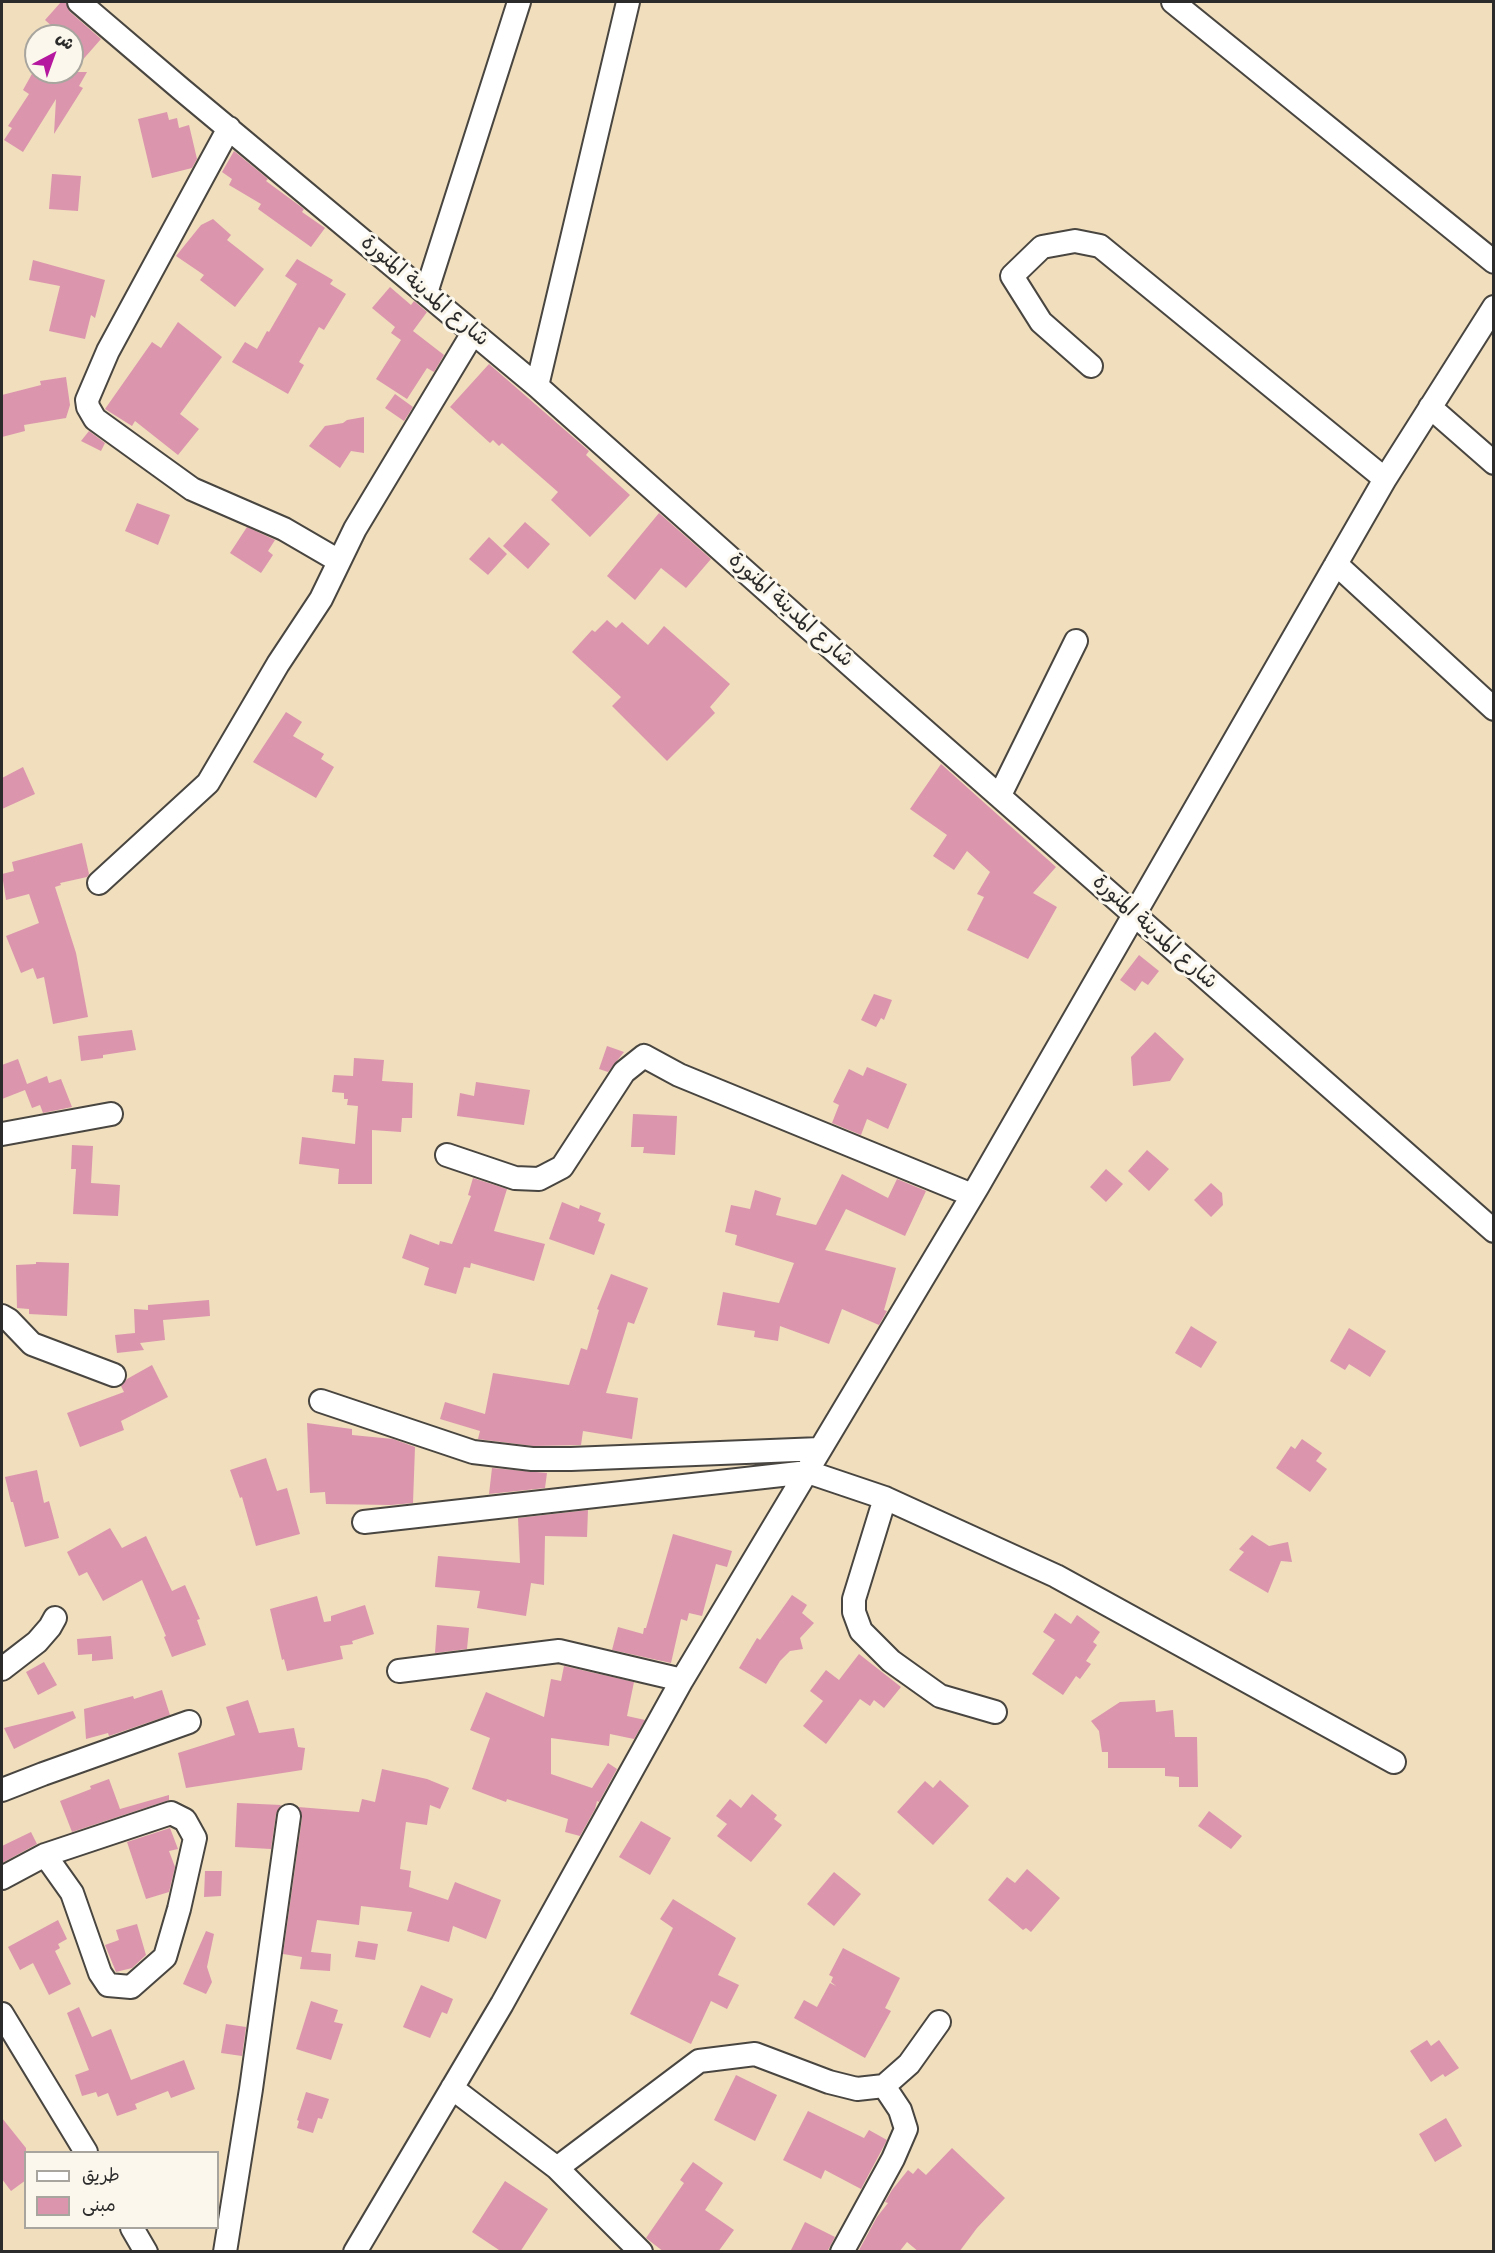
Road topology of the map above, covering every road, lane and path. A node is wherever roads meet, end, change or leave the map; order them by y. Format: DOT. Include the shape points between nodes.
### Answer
graph roads {
  1 [pos="79,2"];
  2 [pos="519,2"];
  3 [pos="628,2"];
  4 [pos="1173,2"];
  5 [pos="229,128"];
  6 [pos="1494,262"];
  7 [pos="426,293"];
  8 [pos="1494,307"];
  9 [pos="473,333"];
  10 [pos="1091,366"];
  11 [pos="537,386"];
  12 [pos="1430,407"];
  13 [pos="1494,463"];
  14 [pos="1385,479"];
  15 [pos="339,561"];
  16 [pos="1336,564"];
  17 [pos="1076,641"];
  18 [pos="1494,709"];
  19 [pos="1000,795"];
  20 [pos="99,884"];
  21 [pos="1134,915"];
  22 [pos="111,1114"];
  23 [pos="2,1134"];
  24 [pos="447,1155"];
  25 [pos="972,1196"];
  26 [pos="1494,1231"];
  27 [pos="2,1316"];
  28 [pos="114,1375"];
  29 [pos="321,1401"];
  30 [pos="820,1449"];
  31 [pos="808,1472"];
  32 [pos="885,1498"];
  33 [pos="363,1522"];
  34 [pos="55,1618"];
  35 [pos="2,1669"];
  36 [pos="399,1671"];
  37 [pos="682,1680"];
  38 [pos="995,1712"];
  39 [pos="189,1722"];
  40 [pos="1394,1762"];
  41 [pos="2,1790"];
  42 [pos="289,1816"];
  43 [pos="45,1855"];
  44 [pos="2,1878"];
  45 [pos="2,2014"];
  46 [pos="939,2022"];
  47 [pos="884,2086"];
  48 [pos="452,2088"];
  49 [pos="85,2151"];
  50 [pos="557,2168"];
  51 [pos="133,2229"];
  52 [pos="146,2252"];
  53 [pos="225,2252"];
  54 [pos="356,2252"];
  55 [pos="641,2252"];
  56 [pos="842,2252"];
  1 -- 5 [label="street, شارع المدينة المنورة"];
  2 -- 7 [label="street"];
  3 -- 11 [label="street"];
  4 -- 6 [label="street"];
  5 -- 7 [label="street, شارع المدينة المنورة"];
  5 -- 15 [label="street" via="108,351 87,400 88,407 95,419 192,489 284,529"];
  7 -- 9 [label="street, شارع المدينة المنورة"];
  8 -- 12 [label="street"];
  9 -- 11 [label="street, شارع المدينة المنورة"];
  9 -- 15 [label="street"];
  10 -- 14 [label="street" via="1041,322 1012,276 1042,247 1075,241 1100,246"];
  11 -- 19 [label="street, شارع المدينة المنورة"];
  12 -- 13 [label="street"];
  12 -- 14 [label="street"];
  14 -- 16 [label="street"];
  15 -- 20 [label="street" via="321,599 208,783"];
  16 -- 18 [label="street"];
  16 -- 21 [label="street"];
  17 -- 19 [label="street"];
  19 -- 21 [label="street, شارع المدينة المنورة"];
  21 -- 25 [label="street"];
  21 -- 26 [label="street, شارع المدينة المنورة"];
  22 -- 23 [label="street"];
  24 -- 25 [label="street" via="515,1178 539,1179 562,1167 624,1072 644,1056 679,1075"];
  25 -- 30 [label="street"];
  27 -- 28 [label="street" via="32,1344"];
  29 -- 30 [label="street" via="472,1452 532,1459"];
  30 -- 31 [label="street"];
  31 -- 32 [label="street"];
  31 -- 33 [label="street"];
  31 -- 37 [label="street"];
  32 -- 38 [label="street" via="854,1599 861,1631 891,1661 940,1696"];
  32 -- 40 [label="street" via="1056,1576"];
  34 -- 35 [label="street" via="37,1642"];
  36 -- 37 [label="street" via="560,1651"];
  37 -- 48 [label="street"];
  39 -- 41 [label="street"];
  42 -- 53 [label="street"];
  43 -- 43 [label="street" via="72,1893 100,1973 108,1985 131,1987 165,1957 195,1838 185,1820 171,1813"];
  43 -- 44 [label="street"];
  45 -- 49 [label="street"];
  46 -- 47 [label="street" via="909,2064"];
  47 -- 50 [label="street" via="857,2089 755,2054 699,2061"];
  47 -- 56 [label="street" via="900,2110 906,2129"];
  48 -- 50 [label="street"];
  48 -- 54 [label="street"];
  50 -- 55 [label="street"];
  51 -- 52 [label="street"];
}
